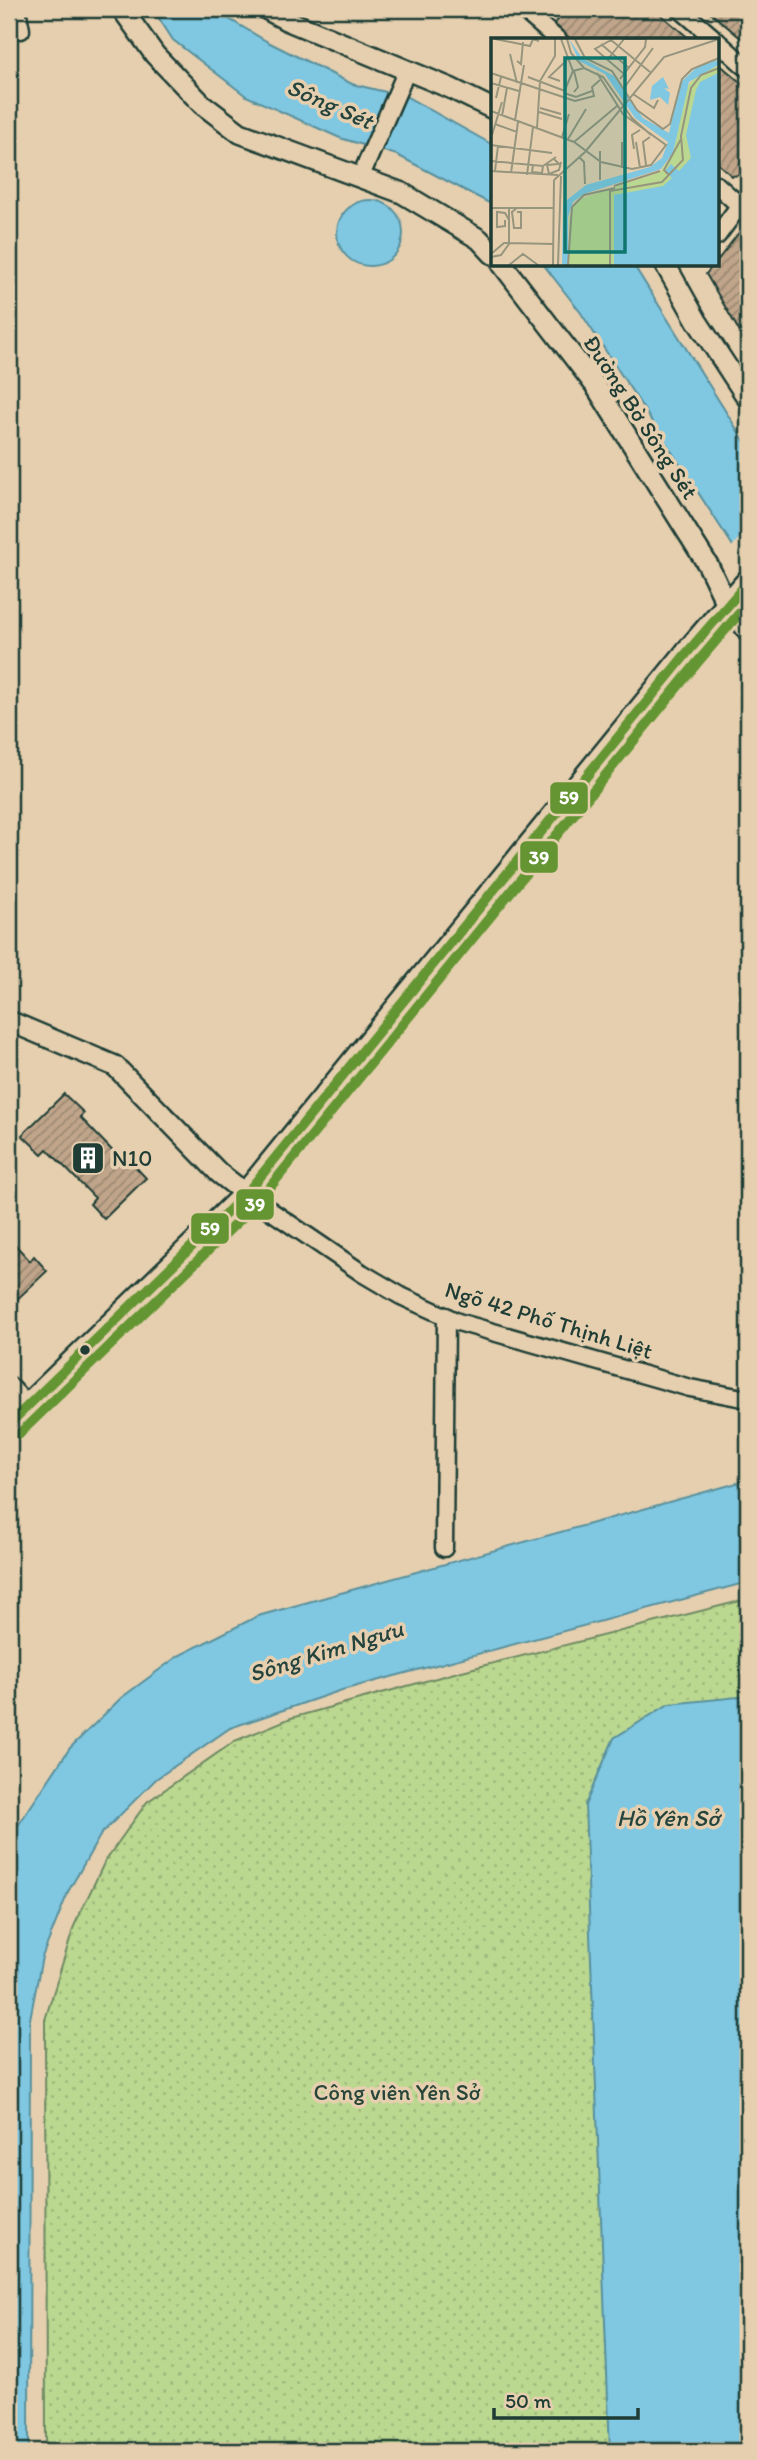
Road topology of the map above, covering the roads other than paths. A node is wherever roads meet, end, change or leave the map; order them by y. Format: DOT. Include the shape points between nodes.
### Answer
graph roads {
  1 [pos="17,9"];
  2 [pos="122,9"];
  3 [pos="266,9"];
  4 [pos="680,9"];
  5 [pos="533,12"];
  6 [pos="21,30"];
  7 [pos="556,38"];
  8 [pos="713,38"];
  9 [pos="718,43"];
  10 [pos="748,69"];
  11 [pos="407,70"];
  12 [pos="491,109"];
  13 [pos="360,178"];
  14 [pos="718,186"];
  15 [pos="743,200"];
  16 [pos="718,235"];
  17 [pos="491,252"];
  18 [pos="504,266"];
  19 [pos="666,266"];
  20 [pos="745,384"];
  21 [pos="748,583"];
  22 [pos="727,605"];
  23 [pos="748,634"];
  24 [pos="11,1025"];
  25 [pos="246,1194"];
  26 [pos="446,1316"];
  27 [pos="9,1385"];
  28 [pos="748,1399"];
  29 [pos="27,1406"];
  30 [pos="9,1424"];
  31 [pos="444,1548"];
  1 -- 6 [label="street"];
  2 -- 13 [label="street" via="155,55 202,104 240,133"];
  3 -- 11 [label="street"];
  4 -- 8 [label="street"];
  5 -- 7 [label="street"];
  9 -- 10 [label="street"];
  11 -- 12 [label="street"];
  11 -- 13 [label="street"];
  13 -- 17 [label="street" via="402,193 479,239"];
  14 -- 15 [label="street"];
  15 -- 16 [label="street"];
  18 -- 22 [label="street, Đường Bờ Sông Sét" via="595,385 708,565"];
  19 -- 20 [label="street" via="697,321"];
  21 -- 22 [label="main road"];
  22 -- 23 [label="street"];
  22 -- 25 [label="main road"];
  24 -- 25 [label="street, Ngõ 42 Phố Thịnh Liệt" via="115,1066 219,1173"];
  25 -- 26 [label="street, Ngõ 42 Phố Thịnh Liệt" via="362,1273"];
  25 -- 29 [label="main road"];
  26 -- 28 [label="street, Ngõ 42 Phố Thịnh Liệt" via="589,1361"];
  26 -- 31 [label="street"];
  27 -- 29 [label="street"];
  29 -- 30 [label="main road"];
}
